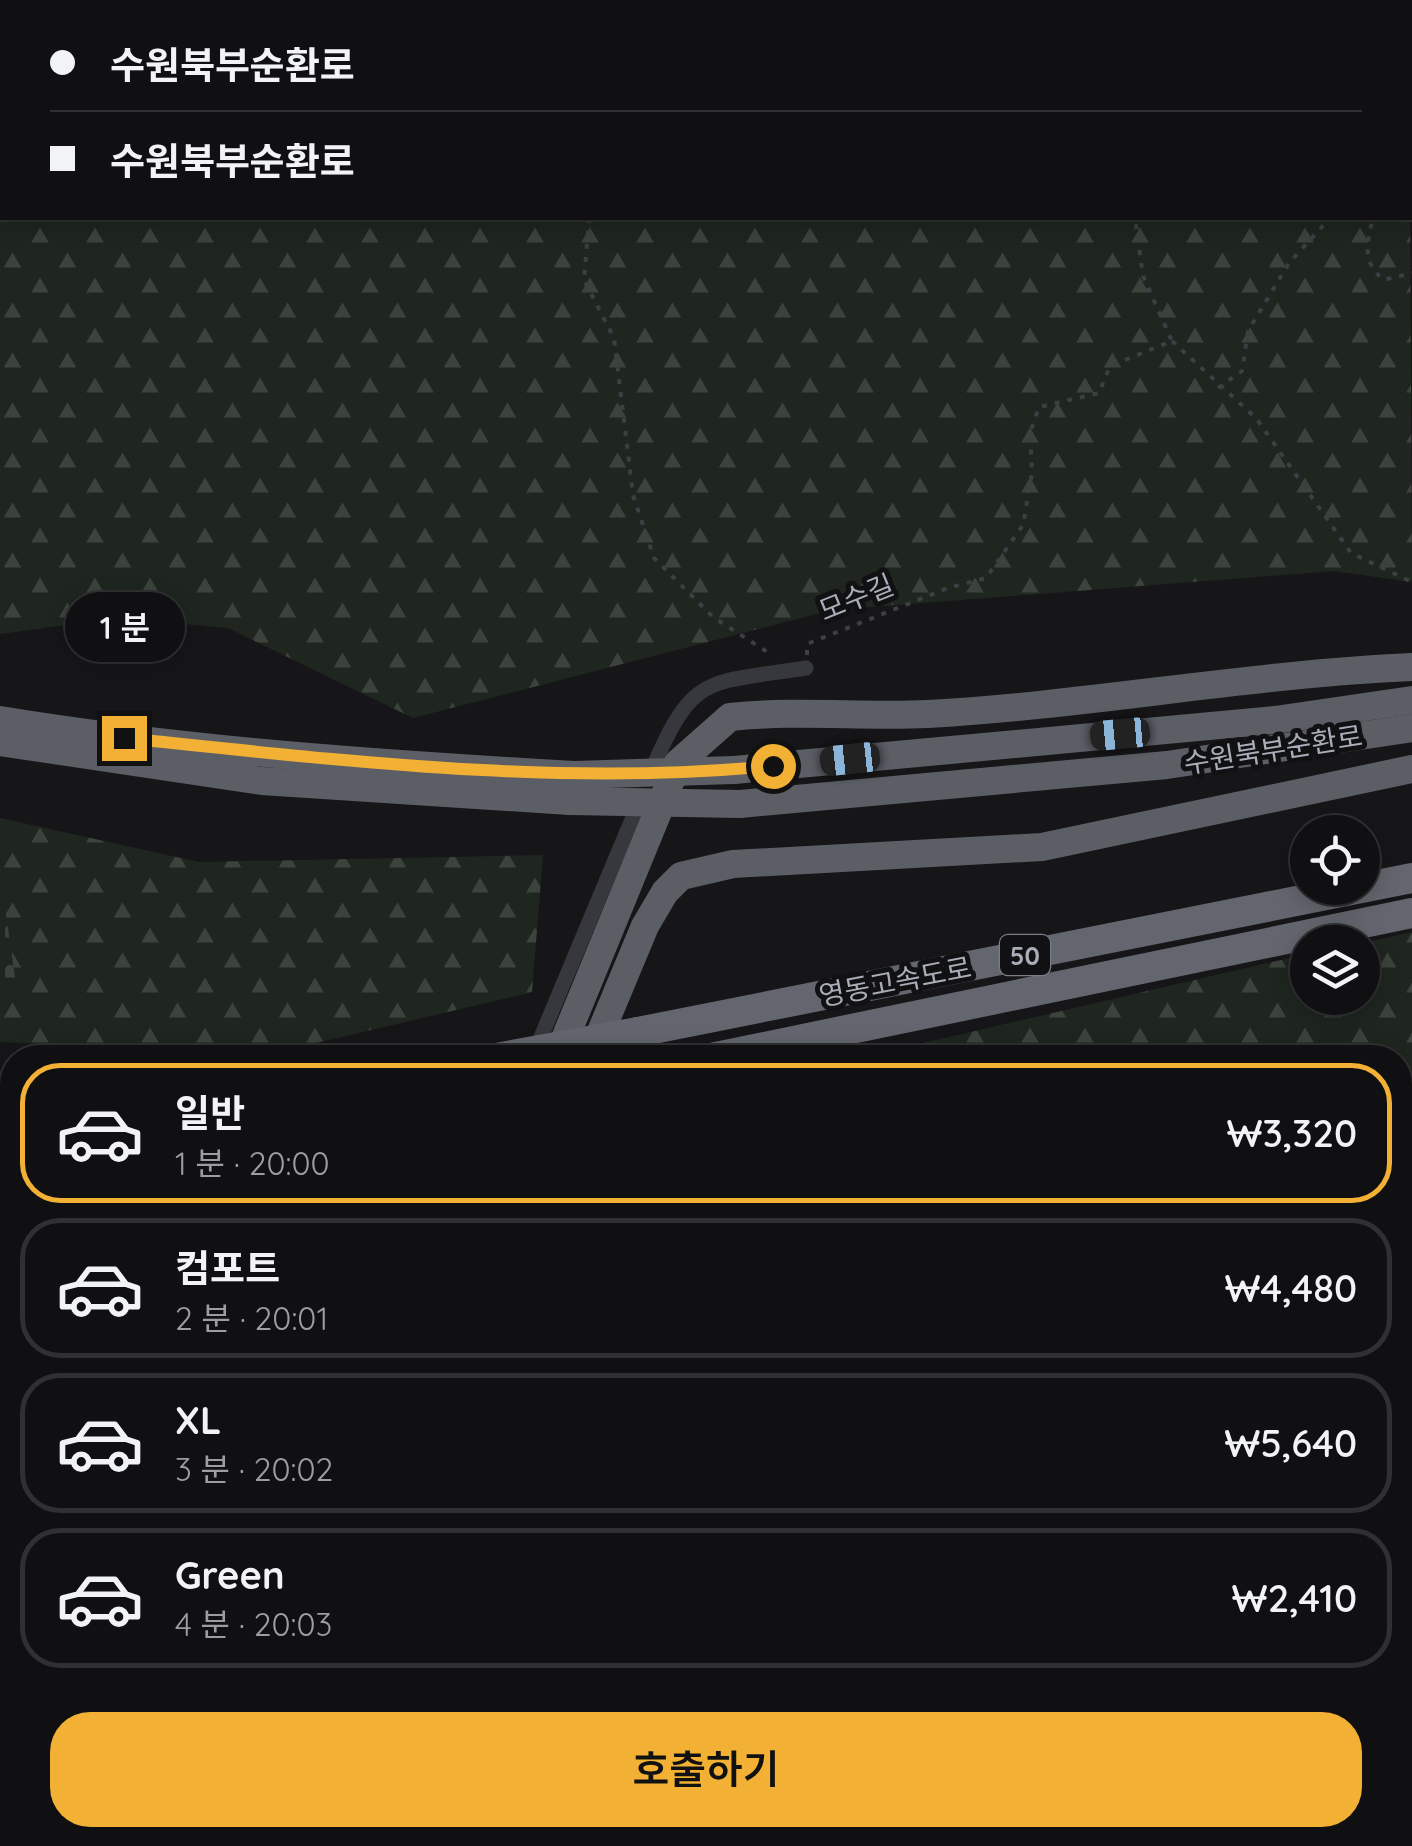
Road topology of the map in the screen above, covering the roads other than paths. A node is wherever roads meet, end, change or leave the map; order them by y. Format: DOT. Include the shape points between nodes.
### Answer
graph roads {
  1 [pos="1412,667"];
  2 [pos="806,668"];
  3 [pos="1412,700"];
  4 [pos="0,720"];
  5 [pos="1412,728"];
  6 [pos="0,742"];
  7 [pos="1412,769"];
  8 [pos="572,788"];
  9 [pos="1412,878"];
  10 [pos="1412,913"];
  11 [pos="538,1045"];
  12 [pos="562,1045"];
  13 [pos="567,1045"];
  14 [pos="595,1045"];
  15 [pos="774,1045"];
  1 -- 12 [label="highway" via="926,714 730,717 678,762"];
  2 -- 11 [label="street" via="714,681 692,696 664,742"];
  3 -- 8 [label="highway, 수원북부순환로, bridge" via="1275,720"];
  4 -- 8 [label="highway, 수원북부순환로"];
  5 -- 8 [label="highway, 수원북부순환로, bridge" via="1167,765 740,804"];
  6 -- 8 [label="highway, 수원북부순환로" via="262,781"];
  7 -- 14 [label="highway" via="1042,847 733,864 680,876 645,926"];
  9 -- 13 [label="highway, 영동고속도로 / 50, bridge"];
  10 -- 15 [label="highway, 영동고속도로 / 50"];
}
